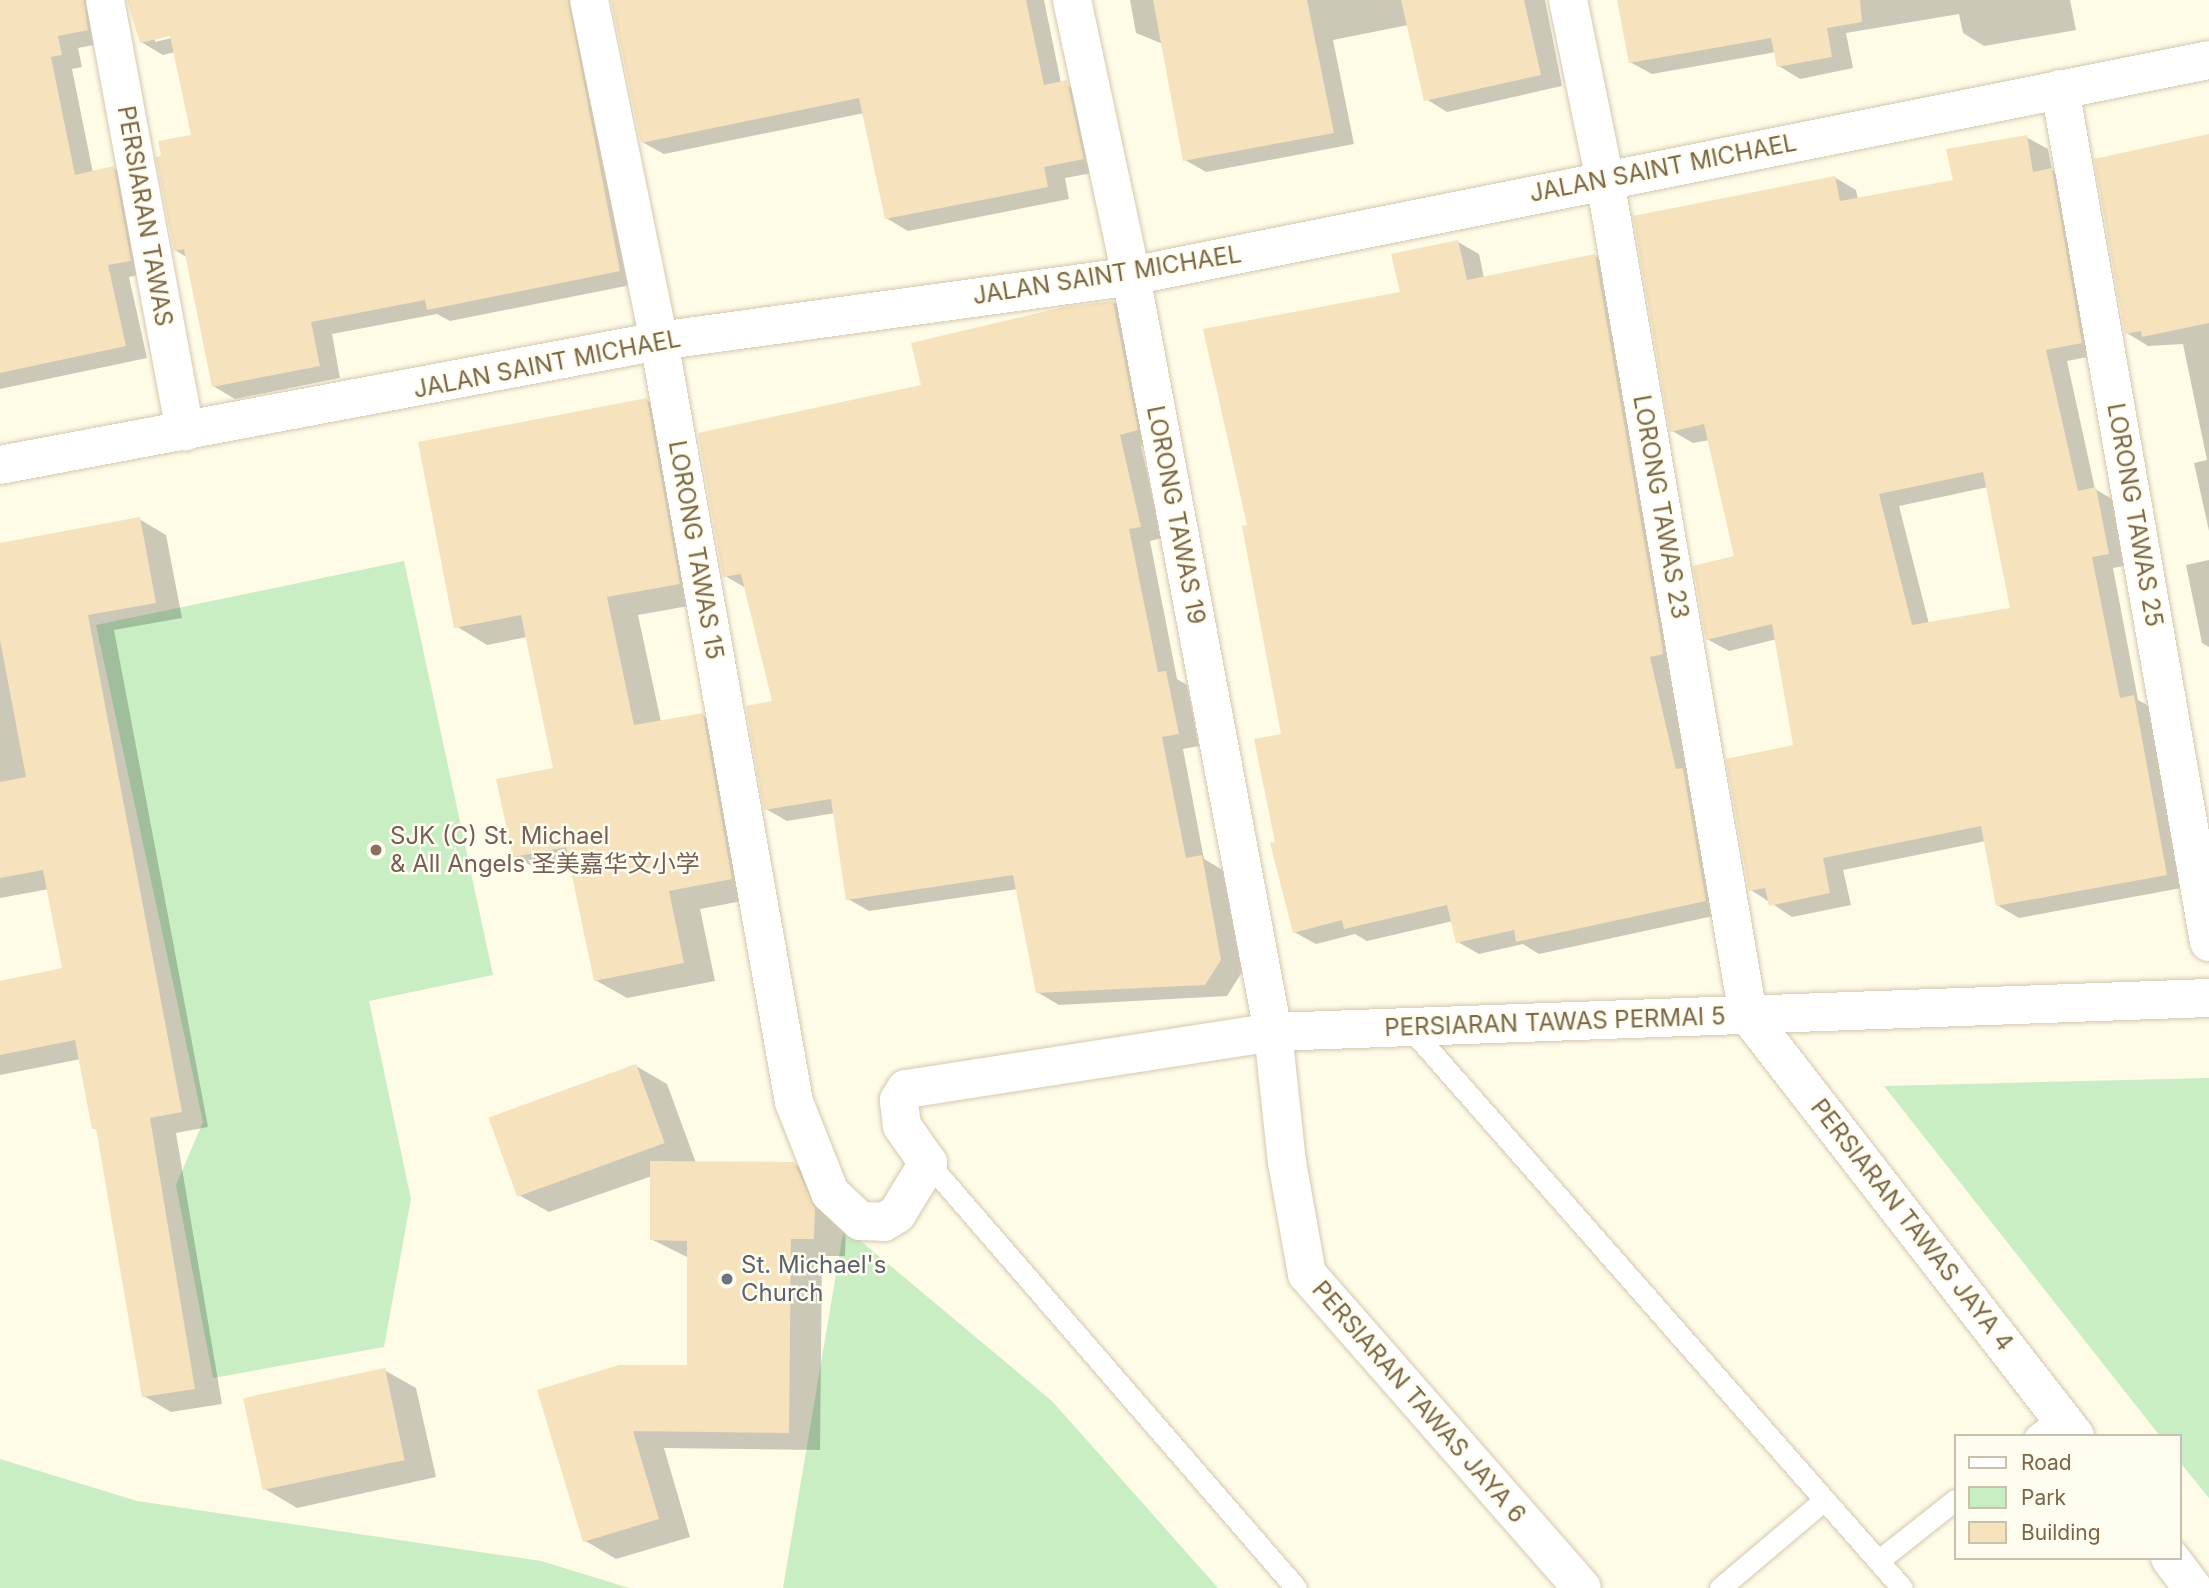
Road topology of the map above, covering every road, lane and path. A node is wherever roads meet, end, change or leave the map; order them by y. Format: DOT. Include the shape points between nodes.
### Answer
graph roads {
  1 [pos="105,0"];
  2 [pos="589,0"];
  3 [pos="1072,0"];
  4 [pos="1568,0"];
  5 [pos="2209,60"];
  6 [pos="2060,89"];
  7 [pos="1605,180"];
  8 [pos="1131,276"];
  9 [pos="659,341"];
  10 [pos="185,432"];
  11 [pos="0,465"];
  12 [pos="2209,942"];
  13 [pos="2209,998"];
  14 [pos="1748,1015"];
  15 [pos="1410,1028"];
  16 [pos="1273,1032"];
  17 [pos="928,1163"];
  18 [pos="2057,1429"];
  19 [pos="1824,1500"];
  20 [pos="1954,1501"];
  21 [pos="2172,1560"];
  22 [pos="1878,1561"];
  23 [pos="1569,1584"];
  24 [pos="1296,1588"];
  25 [pos="1720,1588"];
  26 [pos="1902,1588"];
  27 [pos="2193,1588"];
  1 -- 10 [label="street, PERSIARAN TAWAS"];
  2 -- 9 [label="street, LORONG TAWAS 15"];
  3 -- 8 [label="street, LORONG TAWAS 19"];
  4 -- 7 [label="street, LORONG TAWAS 23"];
  5 -- 6 [label="street, JALAN SAINT MICHAEL"];
  6 -- 7 [label="street, JALAN SAINT MICHAEL"];
  6 -- 12 [label="street, LORONG TAWAS 25"];
  7 -- 8 [label="street, JALAN SAINT MICHAEL"];
  7 -- 14 [label="street, LORONG TAWAS 23"];
  8 -- 9 [label="street, JALAN SAINT MICHAEL"];
  8 -- 16 [label="street, LORONG TAWAS 19"];
  9 -- 10 [label="street, JALAN SAINT MICHAEL"];
  9 -- 17 [label="street, LORONG TAWAS 15" via="794,1102 830,1193 860,1221 884,1222 897,1214"];
  10 -- 11 [label="street, JALAN SAINT MICHAEL"];
  13 -- 14 [label="street, PERSIARAN TAWAS PERMAI 5"];
  14 -- 15 [label="street, PERSIARAN TAWAS PERMAI 5"];
  14 -- 18 [label="street, PERSIARAN TAWAS JAYA 4"];
  15 -- 16 [label="street, PERSIARAN TAWAS PERMAI 5"];
  15 -- 19 [label="lane"];
  16 -- 17 [label="street, PERSIARAN TAWAS PERMAI 5" via="906,1089 899,1100 902,1126"];
  16 -- 23 [label="street, PERSIARAN TAWAS JAYA 6" via="1287,1162 1307,1274"];
  17 -- 24 [label="lane"];
  19 -- 22 [label="lane"];
  19 -- 25 [label="lane"];
  20 -- 22 [label="lane"];
  21 -- 27 [label="street"];
  22 -- 26 [label="lane"];
}
